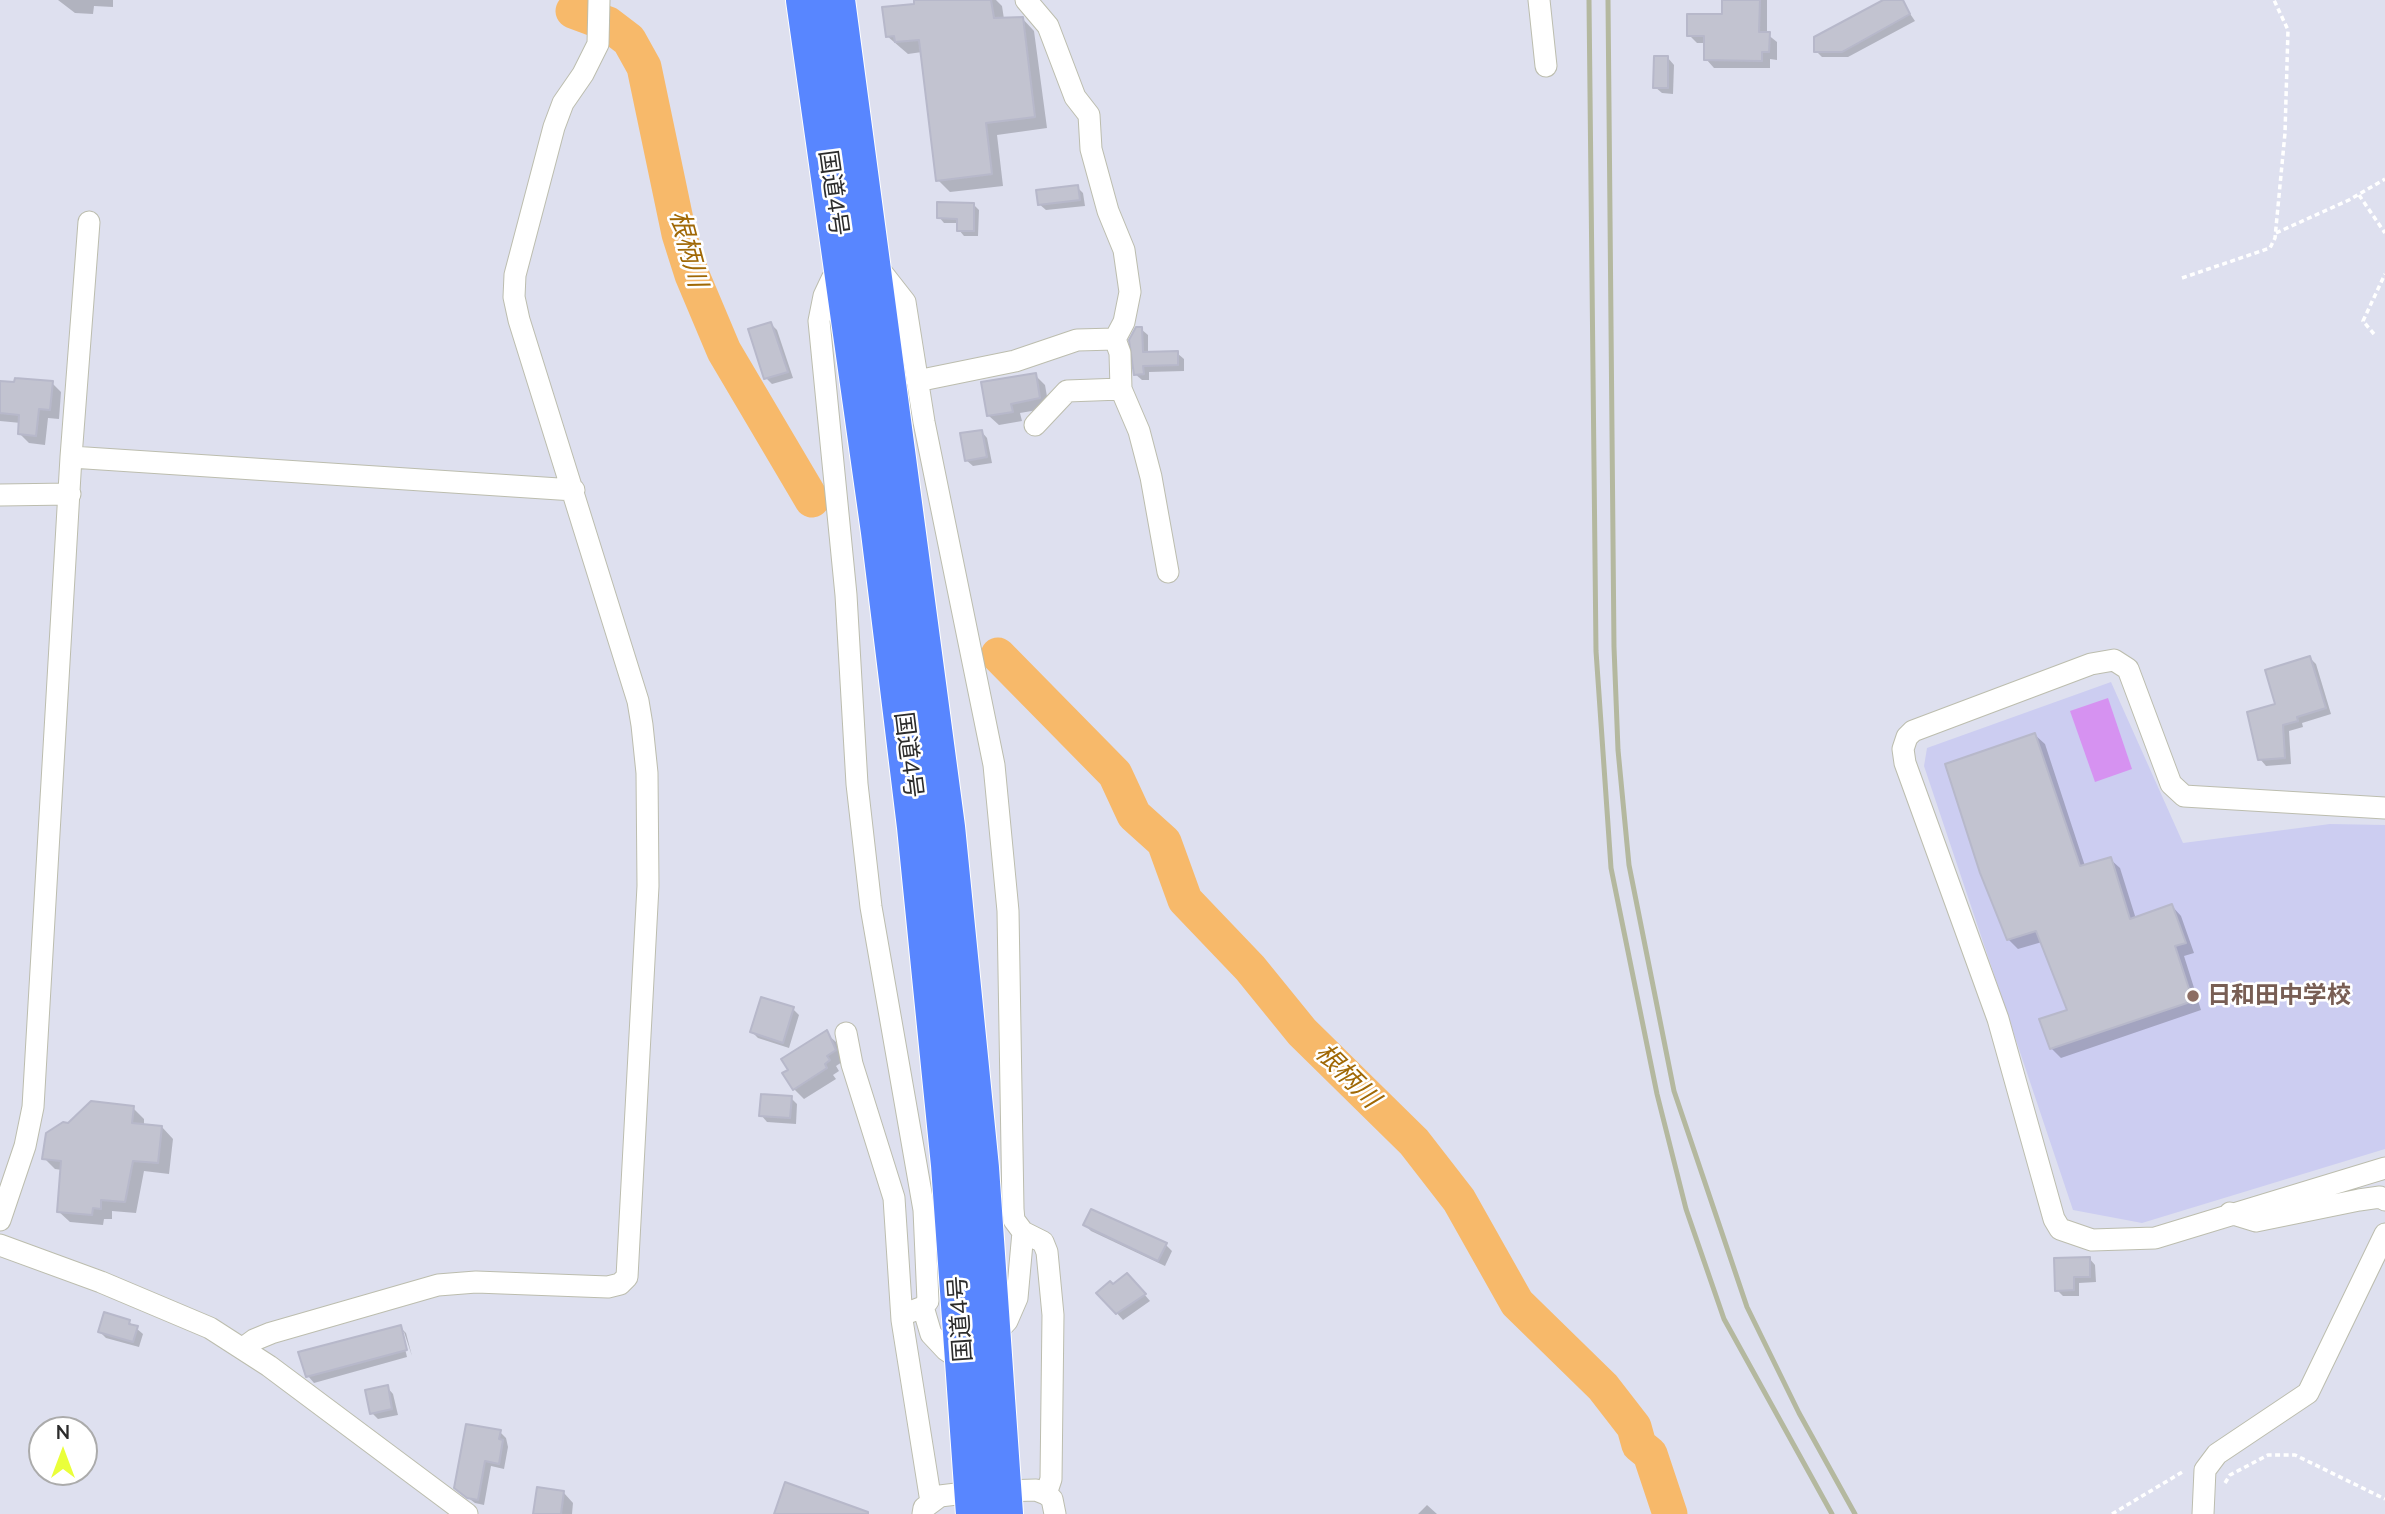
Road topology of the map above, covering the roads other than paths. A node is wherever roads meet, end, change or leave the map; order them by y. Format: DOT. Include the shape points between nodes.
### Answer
graph roads {
  1 [pos="599,0"];
  2 [pos="805,0"];
  3 [pos="836,0"];
  4 [pos="1026,0"];
  5 [pos="1539,0"];
  6 [pos="1546,66"];
  7 [pos="89,222"];
  8 [pos="857,264"];
  9 [pos="1115,339"];
  10 [pos="917,381"];
  11 [pos="1121,389"];
  12 [pos="1035,425"];
  13 [pos="71,457"];
  14 [pos="574,490"];
  15 [pos="70,494"];
  16 [pos="0,495"];
  17 [pos="1168,572"];
  18 [pos="2385,808"];
  19 [pos="846,1033"];
  20 [pos="2385,1168"];
  21 [pos="2385,1200"];
  22 [pos="2230,1213"];
  23 [pos="0,1220"];
  24 [pos="1023,1232"];
  25 [pos="2385,1234"];
  26 [pos="0,1245"];
  27 [pos="923,1307"];
  28 [pos="902,1315"];
  29 [pos="992,1337"];
  30 [pos="243,1348"];
  31 [pos="964,1362"];
  32 [pos="1046,1494"];
  33 [pos="988,1503"];
  34 [pos="927,1508"];
  35 [pos="467,1514"];
  36 [pos="1055,1514"];
  37 [pos="2203,1514"];
  1 -- 14 [label="street" via="598,44 554,127 515,275 519,320"];
  2 -- 8 [label="highway, 国道4号"];
  3 -- 8 [label="highway, 国道4号"];
  4 -- 9 [label="street" via="1048,26 1072,90 1089,115 1091,149 1124,250 1130,292"];
  5 -- 6 [label="street"];
  7 -- 13 [label="street"];
  8 -- 10 [label="street" via="905,302"];
  8 -- 27 [label="street" via="832,279 819,321 846,595 864,856 923,1210 928,1301"];
  8 -- 29 [label="highway, 国道4号" via="948,841"];
  8 -- 31 [label="highway, 国道4号" via="950,1165"];
  9 -- 10 [label="street" via="1077,340 1015,361"];
  9 -- 11 [label="street"];
  10 -- 24 [label="street" via="994,765 1010,964 1013,1209"];
  11 -- 12 [label="street" via="1067,390"];
  11 -- 17 [label="street" via="1151,477"];
  13 -- 14 [label="street"];
  13 -- 15 [label="street"];
  14 -- 30 [label="street" via="638,701 647,774 648,886 627,1277 608,1287 438,1285 271,1333"];
  15 -- 16 [label="street"];
  15 -- 23 [label="street" via="33,1107 26,1146"];
  18 -- 22 [label="street" via="2185,796 2171,784 2128,668 2114,660 2091,664 1907,737 1905,763 1998,1018 2060,1229 2092,1240 2155,1238"];
  19 -- 28 [label="street" via="894,1198"];
  20 -- 22 [label="street"];
  21 -- 22 [label="street" via="2359,1200 2256,1221"];
  24 -- 29 [label="street" via="1017,1298 1007,1321"];
  24 -- 32 [label="street" via="1043,1242 1047,1252 1053,1315 1051,1479"];
  25 -- 37 [label="street" via="2305,1397 2217,1454 2205,1470"];
  26 -- 30 [label="street" via="178,1314"];
  27 -- 28 [label="street"];
  27 -- 31 [label="street" via="931,1334"];
  28 -- 34 [label="street"];
  29 -- 33 [label="highway, 国道4号"];
  30 -- 35 [label="street"];
  31 -- 33 [label="highway, 国道4号"];
  32 -- 33 [label="street" via="1036,1490"];
  32 -- 36 [label="street"];
  33 -- 34 [label="street" via="940,1496"];
}
